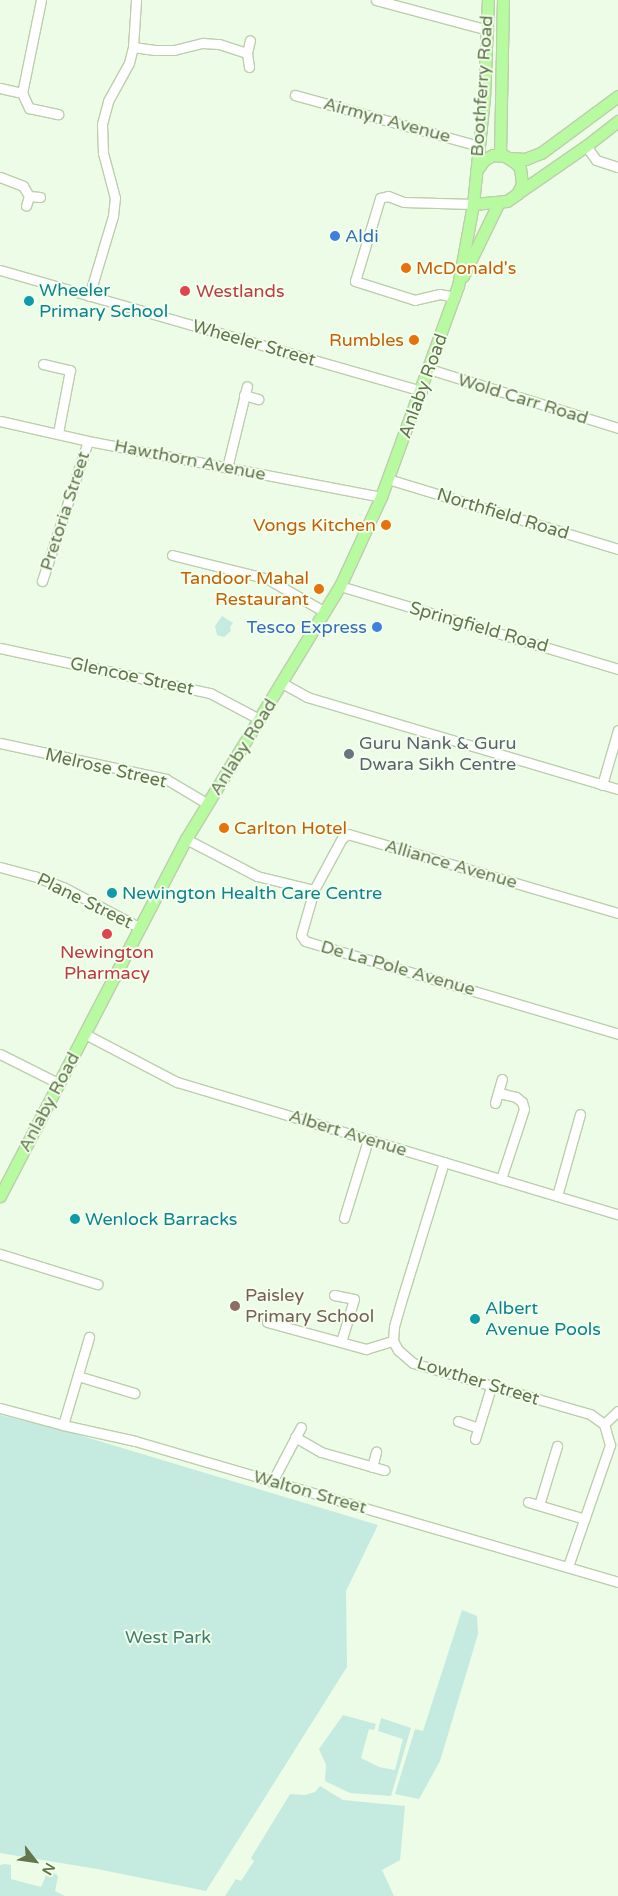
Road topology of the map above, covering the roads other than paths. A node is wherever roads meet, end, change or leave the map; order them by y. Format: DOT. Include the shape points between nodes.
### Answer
graph roads {
  1 [pos="41,0"];
  2 [pos="136,0"];
  3 [pos="376,0"];
  4 [pos="488,0"];
  5 [pos="503,0"];
  6 [pos="488,30"];
  7 [pos="250,40"];
  8 [pos="133,47"];
  9 [pos="247,53"];
  10 [pos="249,67"];
  11 [pos="0,88"];
  12 [pos="22,93"];
  13 [pos="295,95"];
  14 [pos="618,96"];
  15 [pos="58,114"];
  16 [pos="618,121"];
  17 [pos="479,146"];
  18 [pos="586,146"];
  19 [pos="505,156"];
  20 [pos="618,167"];
  21 [pos="0,177"];
  22 [pos="475,177"];
  23 [pos="517,194"];
  24 [pos="28,196"];
  25 [pos="40,197"];
  26 [pos="499,202"];
  27 [pos="473,204"];
  28 [pos="26,206"];
  29 [pos="0,270"];
  30 [pos="456,292"];
  31 [pos="89,296"];
  32 [pos="43,364"];
  33 [pos="429,369"];
  34 [pos="422,391"];
  35 [pos="258,399"];
  36 [pos="0,421"];
  37 [pos="618,428"];
  38 [pos="58,433"];
  39 [pos="88,440"];
  40 [pos="227,468"];
  41 [pos="388,479"];
  42 [pos="382,497"];
  43 [pos="618,550"];
  44 [pos="172,555"];
  45 [pos="42,581"];
  46 [pos="340,586"];
  47 [pos="325,612"];
  48 [pos="0,648"];
  49 [pos="618,669"];
  50 [pos="282,683"];
  51 [pos="259,720"];
  52 [pos="618,730"];
  53 [pos="0,743"];
  54 [pos="602,784"];
  55 [pos="618,790"];
  56 [pos="208,804"];
  57 [pos="186,839"];
  58 [pos="0,867"];
  59 [pos="314,890"];
  60 [pos="618,913"];
  61 [pos="140,928"];
  62 [pos="85,1034"];
  63 [pos="618,1034"];
  64 [pos="0,1054"];
  65 [pos="502,1079"];
  66 [pos="60,1084"];
  67 [pos="498,1093"];
  68 [pos="495,1103"];
  69 [pos="580,1114"];
  70 [pos="368,1140"];
  71 [pos="444,1162"];
  72 [pos="501,1179"];
  73 [pos="4,1180"];
  74 [pos="0,1196"];
  75 [pos="557,1196"];
  76 [pos="618,1214"];
  77 [pos="344,1218"];
  78 [pos="0,1254"];
  79 [pos="97,1284"];
  80 [pos="334,1295"];
  81 [pos="267,1322"];
  82 [pos="88,1337"];
  83 [pos="394,1341"];
  84 [pos="341,1342"];
  85 [pos="78,1376"];
  86 [pos="491,1387"];
  87 [pos="134,1393"];
  88 [pos="0,1408"];
  89 [pos="618,1411"];
  90 [pos="458,1421"];
  91 [pos="604,1424"];
  92 [pos="63,1425"];
  93 [pos="301,1427"];
  94 [pos="478,1428"];
  95 [pos="295,1437"];
  96 [pos="475,1439"];
  97 [pos="557,1446"];
  98 [pos="376,1452"];
  99 [pos="372,1467"];
  100 [pos="384,1470"];
  101 [pos="272,1482"];
  102 [pos="528,1502"];
  103 [pos="539,1505"];
  104 [pos="585,1519"];
  105 [pos="568,1566"];
  106 [pos="618,1582"];
  1 -- 12 [label="street"];
  2 -- 8 [label="street"];
  3 -- 6 [label="street"];
  4 -- 6 [label="main road, Boothferry Road"];
  5 -- 19 [label="main road, Boothferry Road"];
  6 -- 17 [label="main road, Boothferry Road"];
  7 -- 9 [label="street"];
  8 -- 9 [label="street" via="174,50 203,43 219,44"];
  8 -- 31 [label="street" via="129,63 108,101 102,124 103,153 115,198"];
  9 -- 10 [label="street"];
  11 -- 12 [label="street"];
  12 -- 15 [label="street" via="29,108"];
  13 -- 17 [label="street, Airmyn Avenue"];
  14 -- 19 [label="main road" via="541,152 525,159"];
  16 -- 18 [label="main road"];
  17 -- 22 [label="main road, Boothferry Road"];
  18 -- 20 [label="street" via="596,160"];
  18 -- 23 [label="main road"];
  19 -- 22 [label="main road" via="485,159"];
  19 -- 23 [label="main road" via="520,168 522,184"];
  21 -- 24 [label="street" via="23,186"];
  22 -- 26 [label="main road" via="479,193 486,199"];
  22 -- 27 [label="main road, Boothferry Road"];
  23 -- 26 [label="main road"];
  24 -- 25 [label="street"];
  24 -- 28 [label="street"];
  26 -- 27 [label="main road"];
  26 -- 30 [label="main road, Anlaby Road"];
  27 -- 30 [label="main road, Anlaby Road"];
  27 -- 30 [label="street" via="404,202 388,196 380,198 355,281 415,300"];
  29 -- 31 [label="street, Wheeler Street"];
  30 -- 33 [label="main road, Anlaby Road"];
  31 -- 34 [label="street, Wheeler Street"];
  32 -- 38 [label="street" via="70,370"];
  33 -- 34 [label="main road, Anlaby Road"];
  33 -- 37 [label="street, Wold Carr Road"];
  34 -- 41 [label="main road, Anlaby Road"];
  35 -- 40 [label="street" via="246,390"];
  36 -- 38 [label="street, Hawthorn Avenue"];
  38 -- 39 [label="street, Hawthorn Avenue"];
  39 -- 40 [label="street, Hawthorn Avenue"];
  39 -- 45 [label="street, Pretoria Street"];
  40 -- 42 [label="street, Hawthorn Avenue"];
  41 -- 42 [label="main road, Anlaby Road"];
  41 -- 43 [label="street, Northfield Road"];
  42 -- 46 [label="main road, Anlaby Road"];
  44 -- 47 [label="street" via="268,579"];
  46 -- 47 [label="main road, Anlaby Road"];
  46 -- 49 [label="street, Springfield Road"];
  47 -- 50 [label="main road, Anlaby Road"];
  48 -- 51 [label="street, Glencoe Street" via="210,693"];
  50 -- 51 [label="main road, Anlaby Road"];
  50 -- 54 [label="street" via="307,697"];
  51 -- 56 [label="main road, Anlaby Road"];
  52 -- 54 [label="street"];
  53 -- 56 [label="street, Melrose Street" via="166,779"];
  54 -- 55 [label="street"];
  56 -- 57 [label="main road, Anlaby Road"];
  57 -- 59 [label="street" via="257,876"];
  57 -- 61 [label="main road, Anlaby Road"];
  58 -- 61 [label="street, Plane Street" via="63,887"];
  59 -- 60 [label="street, Alliance Avenue" via="342,838 348,834"];
  59 -- 63 [label="street, De La Pole Avenue" via="301,935 305,941"];
  61 -- 62 [label="main road, Anlaby Road"];
  62 -- 66 [label="main road, Anlaby Road"];
  62 -- 70 [label="street, Albert Avenue" via="177,1082"];
  64 -- 66 [label="street"];
  65 -- 67 [label="street"];
  66 -- 73 [label="main road, Anlaby Road"];
  67 -- 68 [label="street"];
  67 -- 72 [label="street" via="516,1097 524,1109"];
  69 -- 75 [label="street"];
  70 -- 71 [label="street, Albert Avenue"];
  70 -- 77 [label="street"];
  71 -- 72 [label="street, Albert Avenue"];
  71 -- 83 [label="street" via="400,1303"];
  72 -- 75 [label="street, Albert Avenue"];
  73 -- 74 [label="main road, Anlaby Road"];
  75 -- 76 [label="street, Albert Avenue"];
  78 -- 79 [label="street"];
  80 -- 84 [label="street" via="354,1300"];
  81 -- 84 [label="street"];
  82 -- 85 [label="street"];
  83 -- 84 [label="street" via="366,1350"];
  83 -- 86 [label="street, Lowther Street" via="398,1350 413,1364"];
  85 -- 87 [label="street"];
  85 -- 92 [label="street"];
  86 -- 91 [label="street, Lowther Street" via="590,1414"];
  86 -- 94 [label="street"];
  88 -- 92 [label="street, Walton Street"];
  89 -- 91 [label="street"];
  90 -- 94 [label="street"];
  91 -- 104 [label="street" via="610,1445"];
  92 -- 101 [label="street, Walton Street" via="135,1441"];
  93 -- 95 [label="street"];
  94 -- 96 [label="street"];
  95 -- 99 [label="street" via="322,1452"];
  95 -- 101 [label="street"];
  97 -- 103 [label="street"];
  98 -- 99 [label="street"];
  99 -- 100 [label="street"];
  101 -- 105 [label="street, Walton Street"];
  102 -- 103 [label="street"];
  103 -- 104 [label="street"];
  104 -- 105 [label="street"];
  105 -- 106 [label="street, Walton Street"];
}
